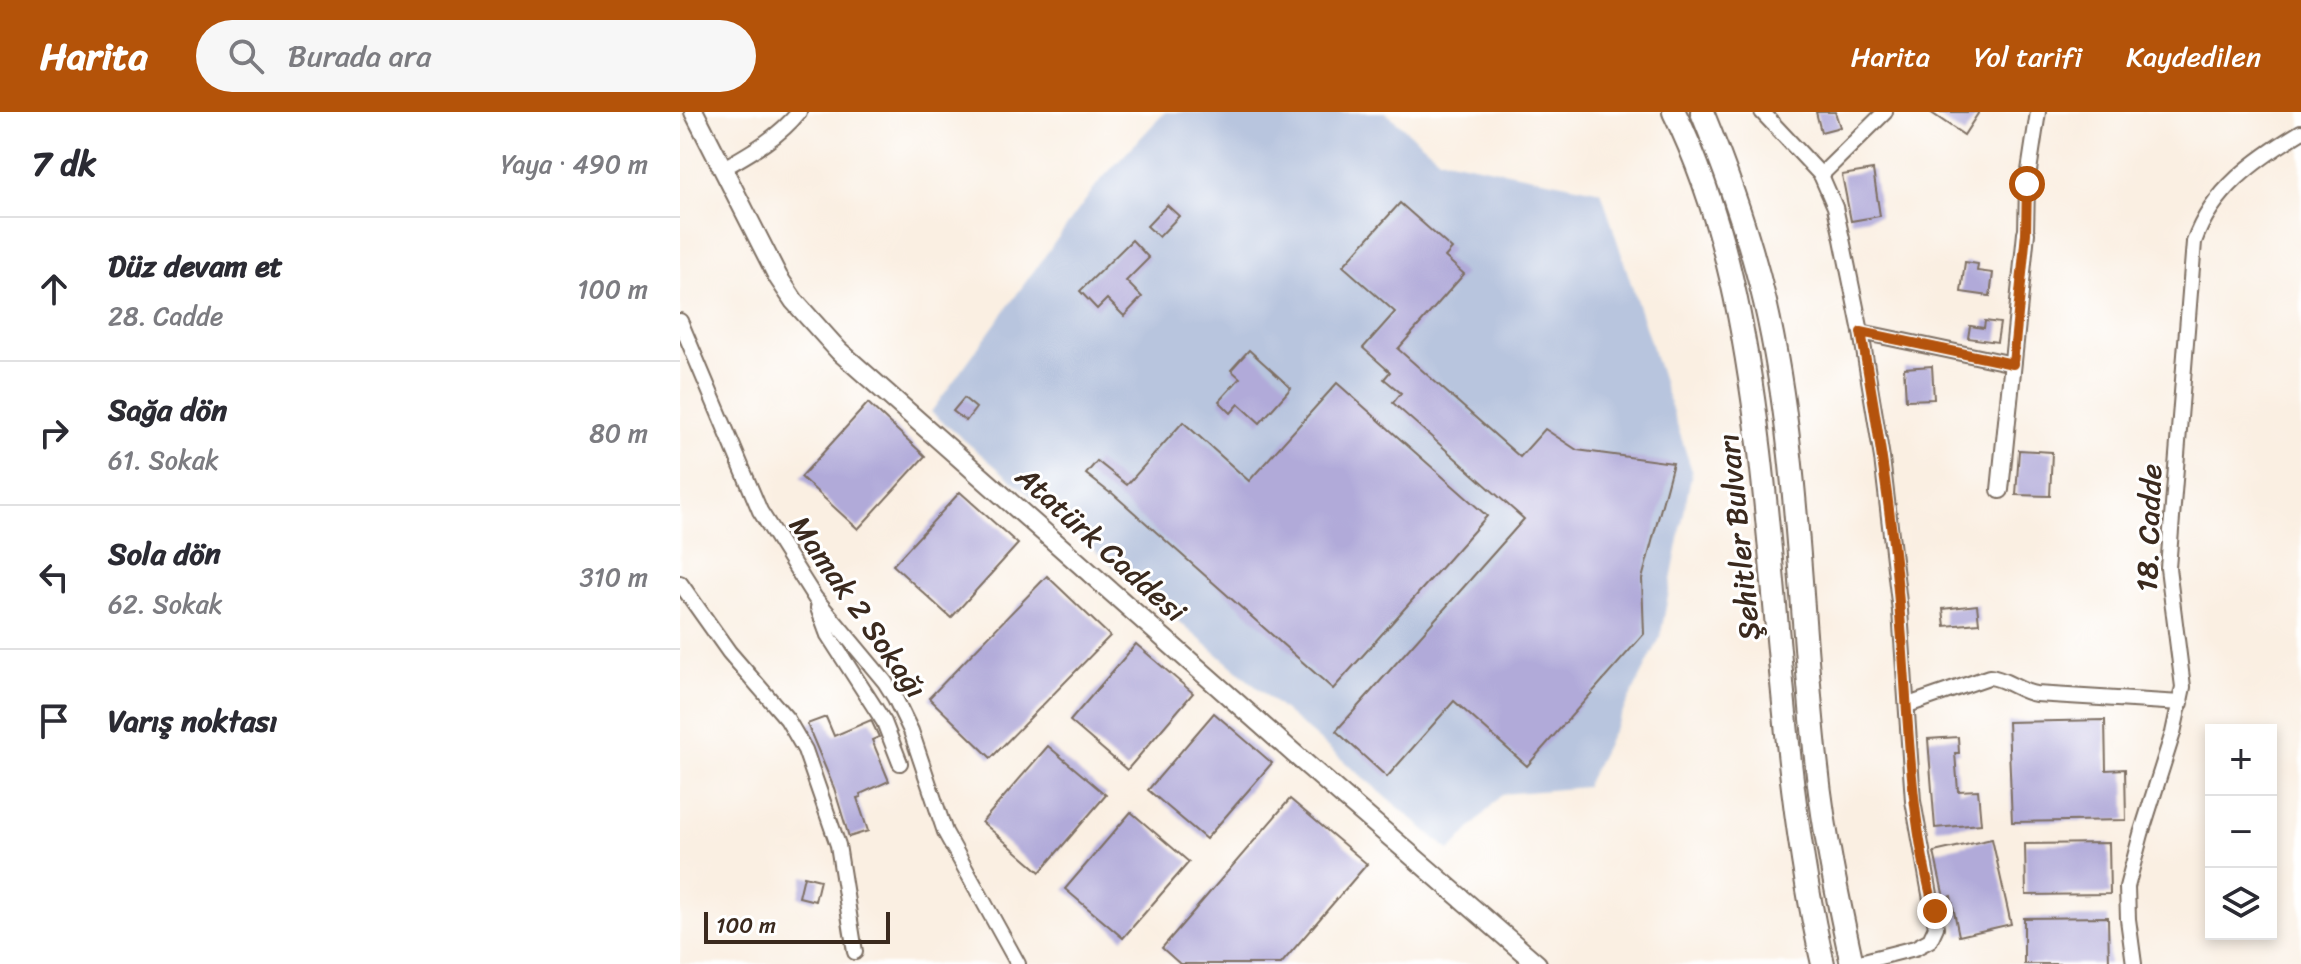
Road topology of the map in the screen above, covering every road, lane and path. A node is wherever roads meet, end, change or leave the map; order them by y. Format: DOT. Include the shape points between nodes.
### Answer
graph roads {
  1 [pos="694,112"];
  2 [pos="799,112"];
  3 [pos="1674,112"];
  4 [pos="1702,112"];
  5 [pos="1762,112"];
  6 [pos="1885,112"];
  7 [pos="2038,112"];
  8 [pos="2301,132"];
  9 [pos="722,169"];
  10 [pos="1821,175"];
  11 [pos="2026,233"];
  12 [pos="680,321"];
  13 [pos="1861,332"];
  14 [pos="2013,364"];
  15 [pos="2000,490"];
  16 [pos="680,583"];
  17 [pos="815,598"];
  18 [pos="2181,703"];
  19 [pos="1908,705"];
  20 [pos="900,763"];
  21 [pos="855,952"];
  22 [pos="1891,959"];
  23 [pos="1018,964"];
  24 [pos="1537,964"];
  25 [pos="1823,964"];
  26 [pos="1852,964"];
  27 [pos="2134,964"];
  1 -- 9 [label="main road, Atatürk Caddesi"];
  2 -- 9 [label="street" via="762,146"];
  3 -- 25 [label="main road, Şehitler Bulvarı" via="1713,216 1741,315 1766,501 1791,773"];
  4 -- 26 [label="main road, Şehitler Bulvarı" via="1739,212 1775,357 1817,767"];
  5 -- 10 [label="street"];
  6 -- 10 [label="street"];
  7 -- 11 [label="street"];
  8 -- 18 [label="street, 18. Cadde" via="2236,178 2207,213 2194,242 2168,568 2183,676"];
  9 -- 24 [label="main road, Atatürk Caddesi" via="794,301 839,351"];
  10 -- 13 [label="street" via="1835,207"];
  11 -- 14 [label="street"];
  12 -- 17 [label="street, Mamak 2 Sokağı" via="747,484"];
  13 -- 14 [label="street"];
  13 -- 19 [label="street" via="1893,542"];
  14 -- 15 [label="street"];
  16 -- 21 [label="street" via="805,750 838,845"];
  17 -- 20 [label="street" via="828,635 870,698"];
  17 -- 23 [label="street, Mamak 2 Sokağı" via="895,698 945,832"];
  18 -- 19 [label="street" via="2036,694 1998,677"];
  18 -- 27 [label="street, 18. Cadde" via="2129,878"];
  19 -- 22 [label="street" via="1913,801 1936,927 1930,940"];
  22 -- 26 [label="street"];
}
